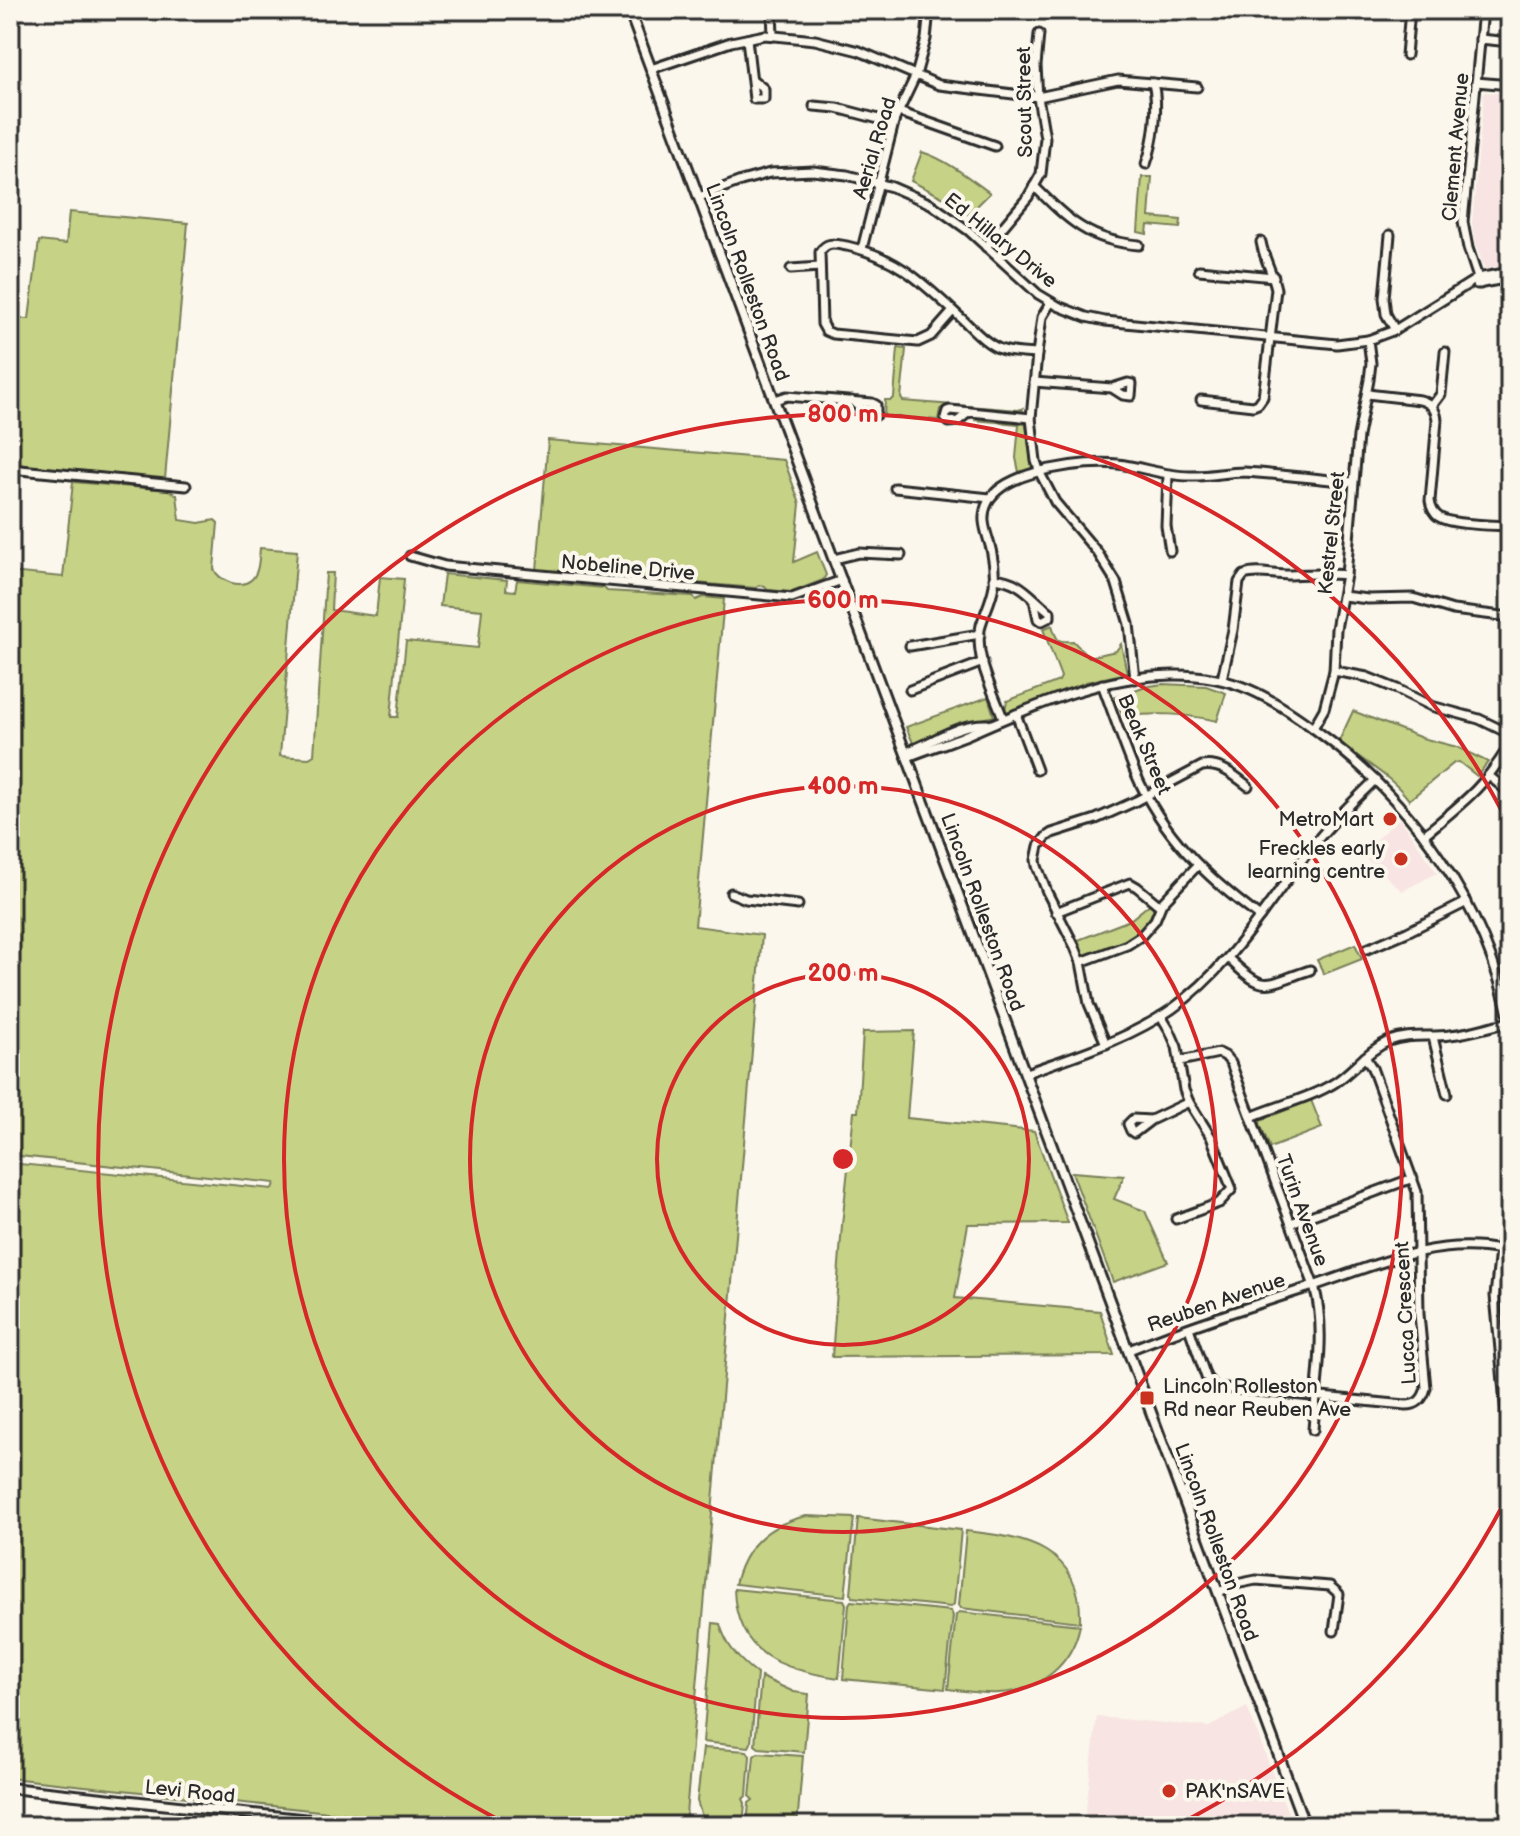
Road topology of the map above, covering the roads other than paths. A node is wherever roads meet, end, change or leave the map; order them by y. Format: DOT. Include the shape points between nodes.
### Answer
graph roads {
  1 [pos="629,10"];
  2 [pos="772,10"];
  3 [pos="929,10"];
  4 [pos="1410,10"];
  5 [pos="1483,10"];
  6 [pos="1039,34"];
  7 [pos="773,36"];
  8 [pos="747,39"];
  9 [pos="1480,39"];
  10 [pos="1510,42"];
  11 [pos="1406,55"];
  12 [pos="651,69"];
  13 [pos="916,75"];
  14 [pos="753,80"];
  15 [pos="1476,82"];
  16 [pos="1153,83"];
  17 [pos="1510,85"];
  18 [pos="1197,87"];
  19 [pos="1038,97"];
  20 [pos="814,106"];
  21 [pos="899,112"];
  22 [pos="894,123"];
  23 [pos="995,146"];
  24 [pos="1146,164"];
  25 [pos="879,183"];
  26 [pos="1034,186"];
  27 [pos="699,197"];
  28 [pos="1390,235"];
  29 [pos="1261,242"];
  30 [pos="1139,245"];
  31 [pos="986,247"];
  32 [pos="862,249"];
  33 [pos="820,267"];
  34 [pos="791,269"];
  35 [pos="1199,270"];
  36 [pos="1510,272"];
  37 [pos="1274,277"];
  38 [pos="1510,278"];
  39 [pos="1479,281"];
  40 [pos="1051,302"];
  41 [pos="953,311"];
  42 [pos="1395,330"];
  43 [pos="1271,337"];
  44 [pos="1368,340"];
  45 [pos="1445,352"];
  46 [pos="1037,354"];
  47 [pos="1034,382"];
  48 [pos="1112,388"];
  49 [pos="1367,394"];
  50 [pos="775,400"];
  51 [pos="1201,400"];
  52 [pos="852,401"];
  53 [pos="1432,406"];
  54 [pos="969,412"];
  55 [pos="1031,418"];
  56 [pos="10,469"];
  57 [pos="1040,473"];
  58 [pos="1168,475"];
  59 [pos="1353,482"];
  60 [pos="186,486"];
  61 [pos="895,488"];
  62 [pos="990,498"];
  63 [pos="1510,526"];
  64 [pos="1170,551"];
  65 [pos="901,555"];
  66 [pos="410,556"];
  67 [pos="834,559"];
  68 [pos="1346,575"];
  69 [pos="994,578"];
  70 [pos="842,580"];
  71 [pos="1343,596"];
  72 [pos="1034,600"];
  73 [pos="1510,617"];
  74 [pos="980,634"];
  75 [pos="910,646"];
  76 [pos="983,662"];
  77 [pos="1334,671"];
  78 [pos="1135,679"];
  79 [pos="1222,679"];
  80 [pos="1102,684"];
  81 [pos="910,690"];
  82 [pos="1016,714"];
  83 [pos="1003,718"];
  84 [pos="1313,728"];
  85 [pos="1510,734"];
  86 [pos="1510,744"];
  87 [pos="907,755"];
  88 [pos="1037,770"];
  89 [pos="1489,776"];
  90 [pos="1375,780"];
  91 [pos="1248,786"];
  92 [pos="1510,793"];
  93 [pos="1146,795"];
  94 [pos="1424,835"];
  95 [pos="1197,866"];
  96 [pos="731,893"];
  97 [pos="1467,902"];
  98 [pos="798,905"];
  99 [pos="1160,906"];
  100 [pos="1056,912"];
  101 [pos="1260,917"];
  102 [pos="1367,949"];
  103 [pos="1228,958"];
  104 [pos="1081,962"];
  105 [pos="1310,970"];
  106 [pos="1161,1016"];
  107 [pos="1510,1022"];
  108 [pos="1433,1037"];
  109 [pos="1106,1044"];
  110 [pos="1365,1057"];
  111 [pos="1180,1061"];
  112 [pos="1026,1073"];
  113 [pos="1447,1094"];
  114 [pos="1189,1102"];
  115 [pos="1251,1117"];
  116 [pos="1151,1120"];
  117 [pos="1413,1178"];
  118 [pos="1510,1205"];
  119 [pos="1176,1219"];
  120 [pos="1291,1223"];
  121 [pos="1500,1250"];
  122 [pos="1417,1252"];
  123 [pos="1314,1286"];
  124 [pos="1189,1328"];
  125 [pos="1129,1350"];
  126 [pos="1315,1397"];
  127 [pos="1313,1430"];
  128 [pos="1509,1447"];
  129 [pos="1219,1592"];
  130 [pos="1334,1631"];
  131 [pos="10,1788"];
  132 [pos="366,1826"];
  133 [pos="1305,1826"];
  1 -- 12 [label="main road, Lincoln Rolleston Road"];
  2 -- 7 [label="street"];
  3 -- 13 [label="street, Aerial Road"];
  4 -- 11 [label="street"];
  5 -- 9 [label="street, Clement Avenue"];
  6 -- 19 [label="street, Scout Street"];
  7 -- 8 [label="street"];
  7 -- 13 [label="street" via="859,51"];
  8 -- 12 [label="street"];
  8 -- 14 [label="street"];
  9 -- 10 [label="street"];
  9 -- 15 [label="street, Clement Avenue"];
  12 -- 27 [label="main road, Lincoln Rolleston Road"];
  13 -- 19 [label="street" via="939,85"];
  13 -- 21 [label="street, Aerial Road"];
  15 -- 17 [label="street"];
  15 -- 39 [label="street, Clement Avenue" via="1463,222"];
  16 -- 18 [label="street"];
  16 -- 19 [label="street" via="1118,80"];
  16 -- 24 [label="street" via="1157,97"];
  19 -- 26 [label="street, Scout Street" via="1045,138 1041,174"];
  20 -- 22 [label="street"];
  21 -- 22 [label="street, Aerial Road"];
  21 -- 23 [label="street"];
  22 -- 25 [label="street, Aerial Road"];
  25 -- 27 [label="street, Ed Hillary Drive" via="813,171 770,173"];
  25 -- 31 [label="street, Ed Hillary Drive" via="931,204"];
  25 -- 32 [label="street, Aerial Road"];
  26 -- 30 [label="street" via="1066,218 1096,237"];
  26 -- 31 [label="street, Scout Street"];
  27 -- 50 [label="main road, Lincoln Rolleston Road"];
  28 -- 42 [label="street" via="1384,298"];
  29 -- 37 [label="street"];
  31 -- 40 [label="street, Ed Hillary Drive"];
  32 -- 33 [label="street" via="824,246"];
  32 -- 41 [label="street" via="909,272"];
  33 -- 34 [label="street"];
  33 -- 41 [label="street" via="822,324 833,334 918,342 931,336"];
  35 -- 37 [label="street"];
  36 -- 39 [label="street, Ed Hillary Drive"];
  37 -- 43 [label="street"];
  38 -- 39 [label="street, Ed Hillary Drive"];
  39 -- 42 [label="street, Ed Hillary Drive"];
  40 -- 43 [label="street, Ed Hillary Drive" via="1105,321"];
  40 -- 46 [label="street" via="1042,317"];
  41 -- 46 [label="street" via="1001,350"];
  42 -- 44 [label="street, Ed Hillary Drive"];
  43 -- 44 [label="street, Ed Hillary Drive" via="1337,344"];
  43 -- 51 [label="street" via="1261,401 1253,406"];
  44 -- 49 [label="street, Kestrel Street"];
  45 -- 53 [label="street" via="1441,394"];
  46 -- 47 [label="street"];
  47 -- 48 [label="street"];
  47 -- 55 [label="street"];
  49 -- 53 [label="street"];
  49 -- 59 [label="street, Kestrel Street"];
  50 -- 52 [label="street" via="787,396"];
  50 -- 67 [label="main road, Lincoln Rolleston Road"];
  53 -- 63 [label="street" via="1437,420 1433,511 1447,521"];
  54 -- 55 [label="street"];
  55 -- 57 [label="street"];
  56 -- 60 [label="street"];
  57 -- 58 [label="street" via="1106,463"];
  57 -- 62 [label="street" via="1009,483"];
  57 -- 78 [label="street" via="1055,502 1116,582 1129,624"];
  58 -- 59 [label="street" via="1242,472"];
  58 -- 64 [label="street"];
  59 -- 68 [label="street, Kestrel Street"];
  61 -- 62 [label="street"];
  62 -- 69 [label="street" via="984,526"];
  65 -- 67 [label="street" via="859,553"];
  66 -- 70 [label="street, Nobeline Drive" via="445,566 792,598"];
  67 -- 70 [label="main road, Lincoln Rolleston Road"];
  68 -- 71 [label="street, Kestrel Street"];
  68 -- 79 [label="street" via="1244,575"];
  69 -- 72 [label="street" via="1017,584"];
  69 -- 74 [label="street"];
  70 -- 87 [label="main road, Lincoln Rolleston Road"];
  71 -- 73 [label="street" via="1413,598 1453,610"];
  71 -- 77 [label="street, Kestrel Street"];
  74 -- 75 [label="street"];
  74 -- 76 [label="street"];
  76 -- 81 [label="street"];
  76 -- 83 [label="street"];
  77 -- 84 [label="street, Kestrel Street"];
  77 -- 85 [label="street" via="1367,677"];
  78 -- 79 [label="street"];
  78 -- 80 [label="street"];
  79 -- 84 [label="street" via="1262,695"];
  80 -- 82 [label="street"];
  80 -- 93 [label="street, Beak Street"];
  82 -- 83 [label="street"];
  82 -- 88 [label="street"];
  83 -- 87 [label="street" via="957,729"];
  84 -- 90 [label="street"];
  86 -- 89 [label="street"];
  87 -- 112 [label="main road, Lincoln Rolleston Road"];
  89 -- 92 [label="street"];
  89 -- 94 [label="street"];
  90 -- 94 [label="street"];
  90 -- 101 [label="street" via="1317,840"];
  91 -- 93 [label="street" via="1209,765"];
  93 -- 95 [label="street, Beak Street"];
  93 -- 100 [label="street" via="1042,841 1037,866"];
  94 -- 97 [label="street"];
  95 -- 99 [label="street"];
  95 -- 101 [label="street, Beak Street"];
  96 -- 98 [label="street"];
  97 -- 102 [label="street"];
  97 -- 107 [label="street" via="1498,974"];
  99 -- 100 [label="street" via="1130,883"];
  99 -- 104 [label="street" via="1141,936"];
  100 -- 104 [label="street"];
  101 -- 103 [label="street"];
  103 -- 105 [label="street" via="1263,984"];
  103 -- 106 [label="street"];
  104 -- 109 [label="street" via="1089,1004"];
  106 -- 109 [label="street"];
  106 -- 111 [label="street"];
  107 -- 108 [label="street"];
  108 -- 110 [label="street" via="1393,1039"];
  108 -- 113 [label="street"];
  109 -- 112 [label="street"];
  110 -- 115 [label="street" via="1326,1088"];
  110 -- 117 [label="street, Lucca Crescent"];
  111 -- 114 [label="street"];
  111 -- 115 [label="street, Turin Avenue" via="1215,1053 1225,1056"];
  112 -- 125 [label="main road, Lincoln Rolleston Road"];
  114 -- 116 [label="street"];
  114 -- 119 [label="street" via="1211,1137 1232,1189 1219,1203"];
  115 -- 120 [label="street, Turin Avenue"];
  117 -- 120 [label="street"];
  117 -- 122 [label="street, Lucca Crescent"];
  118 -- 121 [label="street"];
  120 -- 123 [label="street, Turin Avenue"];
  121 -- 122 [label="street, Reuben Avenue" via="1466,1246"];
  121 -- 128 [label="street" via="1495,1296 1503,1337"];
  122 -- 123 [label="street, Reuben Avenue"];
  122 -- 126 [label="street, Lucca Crescent" via="1426,1388 1421,1399 1406,1405"];
  123 -- 124 [label="street, Reuben Avenue"];
  123 -- 126 [label="street, Turin Avenue" via="1321,1322"];
  124 -- 125 [label="street, Reuben Avenue"];
  124 -- 126 [label="street, Lucca Crescent" via="1206,1377 1215,1387"];
  125 -- 129 [label="main road, Lincoln Rolleston Road"];
  126 -- 127 [label="street, Turin Avenue"];
  129 -- 130 [label="street" via="1256,1580 1330,1586 1339,1594"];
  129 -- 133 [label="main road, Lincoln Rolleston Road"];
  131 -- 132 [label="main road, Levi Road"];
}
